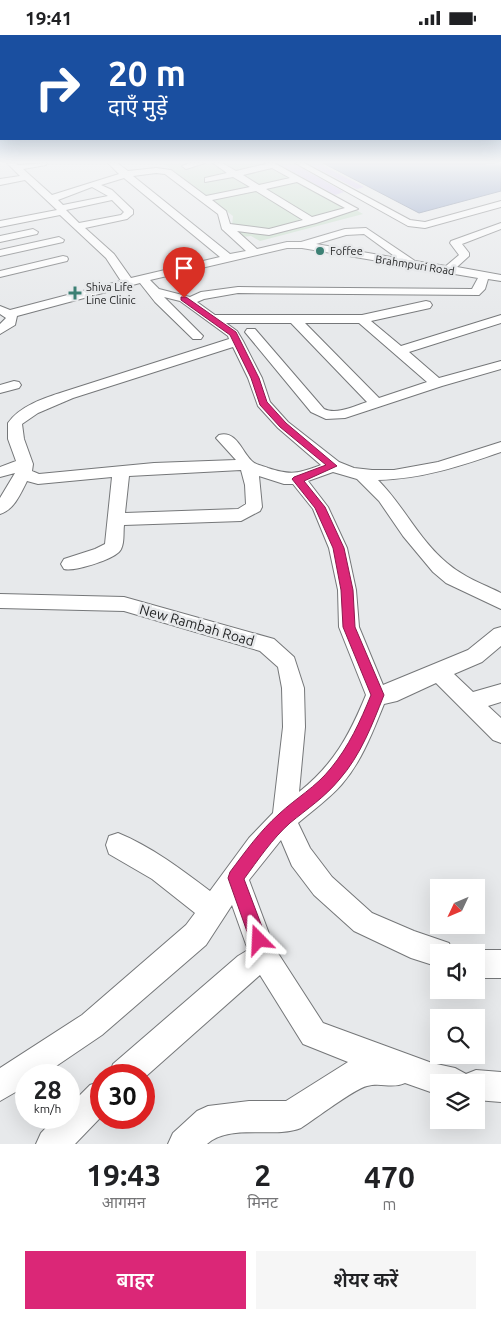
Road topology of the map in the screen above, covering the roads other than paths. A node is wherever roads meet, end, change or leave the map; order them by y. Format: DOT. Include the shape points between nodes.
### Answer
graph roads {
  1 [pos="40,215"];
  2 [pos="66,215"];
  3 [pos="128,215"];
  4 [pos="175,215"];
  5 [pos="223,215"];
  6 [pos="301,215"];
  7 [pos="333,215"];
  8 [pos="362,215"];
  9 [pos="394,215"];
  10 [pos="461,215"];
  11 [pos="453,217"];
  12 [pos="400,218"];
  13 [pos="312,221"];
  14 [pos="0,224"];
  15 [pos="77,226"];
  16 [pos="501,226"];
  17 [pos="226,227"];
  18 [pos="377,227"];
  19 [pos="484,231"];
  20 [pos="33,232"];
  21 [pos="0,239"];
  22 [pos="59,240"];
  23 [pos="501,240"];
  24 [pos="287,245"];
  25 [pos="302,245"];
  26 [pos="253,251"];
  27 [pos="0,253"];
  28 [pos="227,257"];
  29 [pos="64,260"];
  30 [pos="414,265"];
  31 [pos="448,270"];
  32 [pos="0,274"];
  33 [pos="484,276"];
  34 [pos="501,277"];
  35 [pos="143,279"];
  36 [pos="128,283"];
  37 [pos="155,292"];
  38 [pos="188,302"];
  39 [pos="426,305"];
  40 [pos="4,312"];
  41 [pos="212,319"];
  42 [pos="294,319"];
  43 [pos="362,319"];
  44 [pos="501,319"];
  45 [pos="0,330"];
  46 [pos="251,333"];
  47 [pos="197,336"];
  48 [pos="237,341"];
  49 [pos="398,351"];
  50 [pos="501,365"];
  51 [pos="437,383"];
  52 [pos="14,385"];
  53 [pos="0,389"];
  54 [pos="377,404"];
  55 [pos="0,419"];
  56 [pos="15,423"];
  57 [pos="224,438"];
  58 [pos="501,447"];
  59 [pos="332,466"];
  60 [pos="24,469"];
  61 [pos="250,469"];
  62 [pos="121,471"];
  63 [pos="0,472"];
  64 [pos="361,473"];
  65 [pos="297,479"];
  66 [pos="0,507"];
  67 [pos="118,519"];
  68 [pos="70,564"];
  69 [pos="0,601"];
  70 [pos="501,602"];
  71 [pos="501,635"];
  72 [pos="437,671"];
  73 [pos="501,693"];
  74 [pos="378,695"];
  75 [pos="469,703"];
  76 [pos="501,733"];
  77 [pos="284,819"];
  78 [pos="118,845"];
  79 [pos="235,878"];
  80 [pos="213,910"];
  81 [pos="430,950"];
  82 [pos="264,956"];
  83 [pos="485,964"];
  84 [pos="501,964"];
  85 [pos="137,1064"];
  86 [pos="430,1075"];
  87 [pos="430,1078"];
  88 [pos="0,1086"];
  89 [pos="485,1086"];
  90 [pos="501,1087"];
  91 [pos="90,1107"];
  92 [pos="52,1144"];
  93 [pos="184,1144"];
  1 -- 14 [label="street"];
  2 -- 15 [label="street"];
  3 -- 15 [label="street"];
  4 -- 28 [label="street"];
  5 -- 17 [label="street"];
  6 -- 13 [label="street"];
  7 -- 13 [label="street"];
  8 -- 24 [label="street" via="291,235 287,238"];
  9 -- 12 [label="street"];
  10 -- 11 [label="street"];
  11 -- 12 [label="street" via="425,225 408,223"];
  11 -- 19 [label="street"];
  12 -- 18 [label="street"];
  13 -- 17 [label="street" via="269,232"];
  15 -- 36 [label="street" via="110,256"];
  16 -- 19 [label="street"];
  17 -- 26 [label="street"];
  19 -- 23 [label="street"];
  19 -- 31 [label="street" via="455,243 464,256"];
  20 -- 21 [label="street"];
  22 -- 27 [label="street"];
  24 -- 25 [label="street, Brahmpuri Road"];
  24 -- 26 [label="street, Brahmpuri Road"];
  25 -- 30 [label="street, Brahmpuri Road"];
  25 -- 30 [label="street" via="345,232 366,231"];
  26 -- 28 [label="street, Brahmpuri Road"];
  28 -- 35 [label="street, Brahmpuri Road"];
  29 -- 32 [label="street"];
  30 -- 31 [label="street, Brahmpuri Road"];
  31 -- 33 [label="street, Brahmpuri Road"];
  33 -- 34 [label="street, Brahmpuri Road"];
  33 -- 38 [label="street" via="475,293 238,290 201,296"];
  35 -- 36 [label="street, Brahmpuri Road"];
  35 -- 37 [label="street"];
  36 -- 40 [label="street, Brahmpuri Road"];
  37 -- 38 [label="street"];
  37 -- 47 [label="street"];
  38 -- 41 [label="street"];
  39 -- 43 [label="street"];
  40 -- 45 [label="street, Brahmpuri Road" via="12,317 11,322"];
  41 -- 42 [label="street"];
  41 -- 48 [label="street" via="233,334"];
  42 -- 43 [label="street"];
  42 -- 54 [label="street"];
  43 -- 49 [label="street"];
  44 -- 49 [label="street"];
  46 -- 54 [label="street" via="320,413 333,416"];
  48 -- 56 [label="street" via="67,395 23,415"];
  48 -- 59 [label="street" via="263,403 283,425"];
  49 -- 51 [label="street"];
  50 -- 51 [label="street"];
  51 -- 54 [label="street"];
  52 -- 53 [label="street"];
  55 -- 56 [label="street"];
  56 -- 60 [label="street"];
  57 -- 61 [label="street" via="240,452"];
  58 -- 64 [label="street" via="453,464 407,474"];
  59 -- 64 [label="street"];
  59 -- 65 [label="street"];
  60 -- 62 [label="street" via="38,479"];
  60 -- 63 [label="street"];
  60 -- 66 [label="street" via="10,497"];
  61 -- 62 [label="street" via="244,465"];
  61 -- 65 [label="street" via="284,479"];
  61 -- 67 [label="street" via="254,507 241,515"];
  62 -- 67 [label="street"];
  64 -- 70 [label="street" via="385,497 439,567 453,578"];
  65 -- 74 [label="street" via="320,507 338,548 347,590 349,627"];
  67 -- 68 [label="street" via="113,547"];
  69 -- 77 [label="street, New Rambah Road" via="124,604 267,645 287,663 293,688 294,727"];
  71 -- 72 [label="street" via="475,656"];
  72 -- 74 [label="street" via="389,694"];
  72 -- 75 [label="street"];
  73 -- 75 [label="street"];
  74 -- 77 [label="street" via="357,743 335,775"];
  75 -- 76 [label="street"];
  77 -- 79 [label="street"];
  77 -- 81 [label="street" via="301,857 323,886 363,922"];
  78 -- 80 [label="street" via="162,870"];
  79 -- 80 [label="street"];
  79 -- 82 [label="street"];
  80 -- 88 [label="street" via="196,935 92,1025"];
  82 -- 85 [label="street" via="248,966"];
  82 -- 86 [label="street" via="313,1034"];
  83 -- 84 [label="street"];
  87 -- 93 [label="street" via="379,1069 360,1072 290,1117 248,1117 208,1122"];
  89 -- 90 [label="street"];
  91 -- 92 [label="street"];
}
